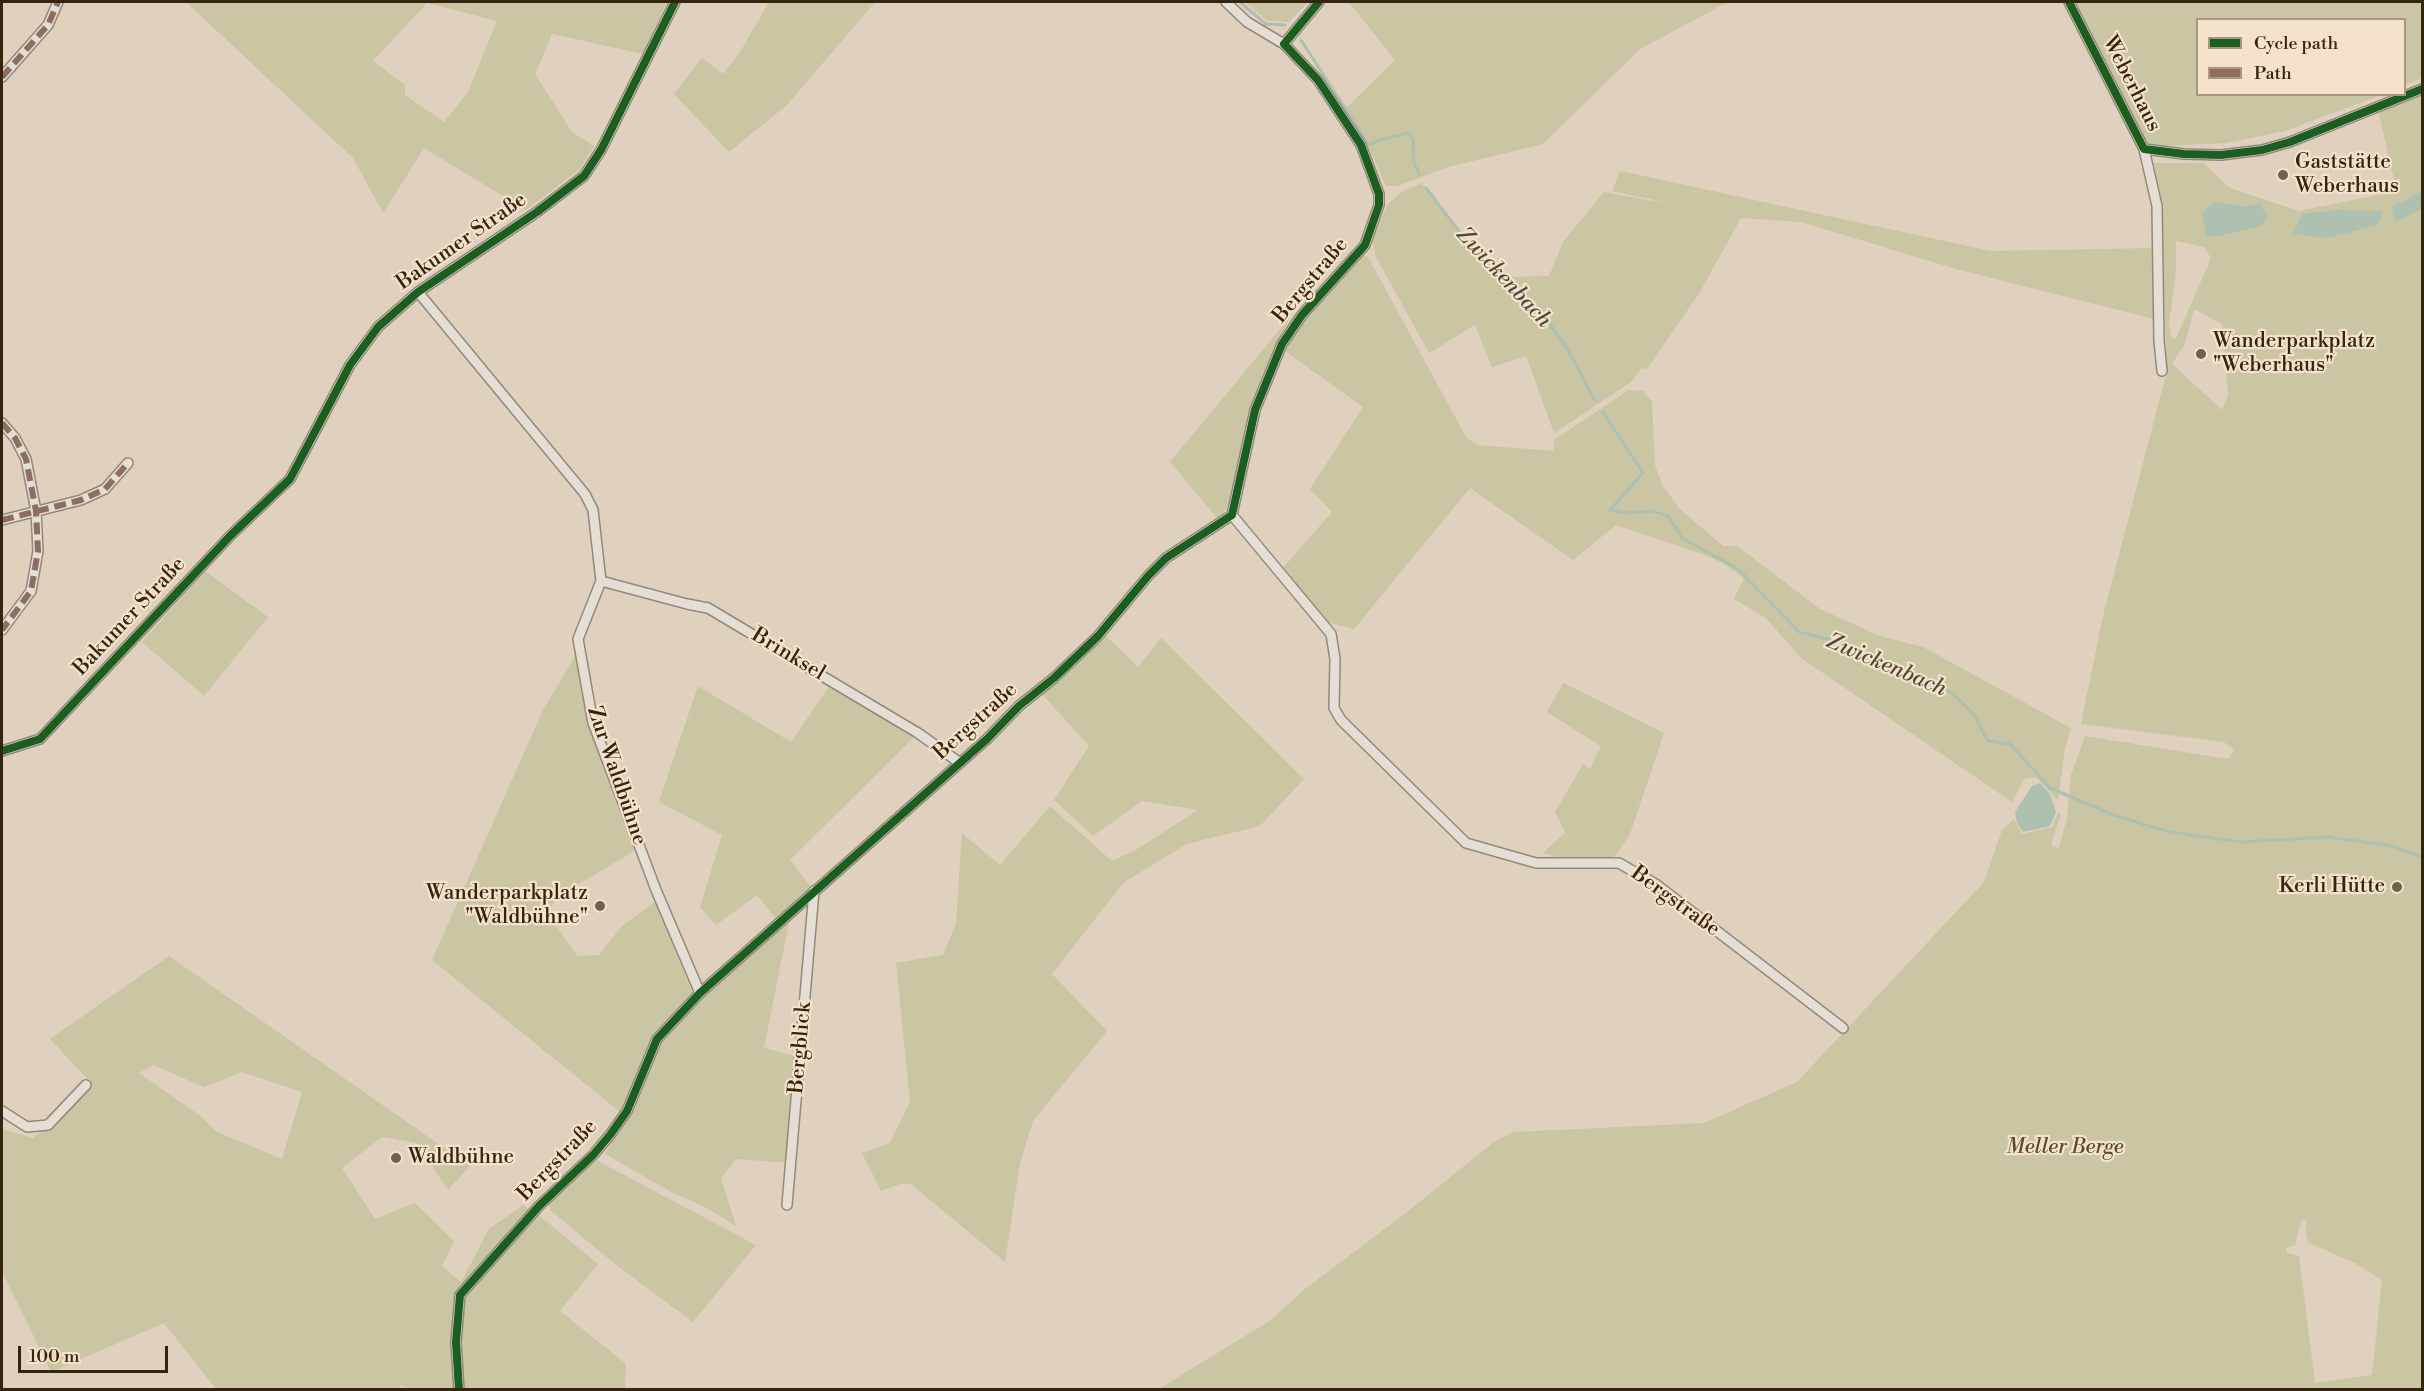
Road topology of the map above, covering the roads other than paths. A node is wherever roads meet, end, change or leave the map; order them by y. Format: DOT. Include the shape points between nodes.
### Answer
graph roads {
  1 [pos="58,2"];
  2 [pos="675,2"];
  3 [pos="1226,2"];
  4 [pos="1319,2"];
  5 [pos="2069,2"];
  6 [pos="1284,44"];
  7 [pos="2,77"];
  8 [pos="2422,89"];
  9 [pos="2406,95"];
  10 [pos="2405,96"];
  11 [pos="2144,149"];
  12 [pos="417,292"];
  13 [pos="2162,371"];
  14 [pos="2,423"];
  15 [pos="128,463"];
  16 [pos="36,511"];
  17 [pos="1232,515"];
  18 [pos="2,520"];
  19 [pos="601,581"];
  20 [pos="2,630"];
  21 [pos="2,751"];
  22 [pos="960,763"];
  23 [pos="814,891"];
  24 [pos="700,993"];
  25 [pos="1844,1029"];
  26 [pos="86,1085"];
  27 [pos="2,1111"];
  28 [pos="787,1205"];
  29 [pos="459,1389"];
  1 -- 7 [label="street" via="48,25"];
  2 -- 12 [label="street, Bakumer Straße" via="601,150 584,176"];
  3 -- 6 [label="street, Bergstraße" via="1247,22"];
  4 -- 6 [label="street"];
  5 -- 11 [label="street, Weberhaus"];
  6 -- 17 [label="street, Bergstraße" via="1318,80 1361,145 1379,194 1379,205 1365,245 1302,315 1282,344 1255,410"];
  8 -- 9 [label="street, Weberhaus"];
  10 -- 11 [label="street, Weberhaus" via="2262,150 2221,155"];
  11 -- 13 [label="street, Weberhaus" via="2157,206"];
  12 -- 19 [label="street, Zur Waldbühne" via="585,494 594,517"];
  12 -- 21 [label="street, Bakumer Straße" via="378,327 350,365 290,479 230,536 40,739"];
  14 -- 16 [label="street" via="26,459"];
  15 -- 16 [label="street" via="105,489 81,500"];
  16 -- 18 [label="street"];
  16 -- 20 [label="street" via="38,551 31,591"];
  17 -- 22 [label="street, Bergstraße" via="1166,558 1098,636"];
  17 -- 25 [label="street, Bergstraße" via="1331,634 1334,708 1341,720 1466,843 1536,863 1619,863 1657,885"];
  19 -- 22 [label="street, Brinksel" via="708,608 918,733"];
  19 -- 24 [label="street, Zur Waldbühne" via="578,639 593,723"];
  22 -- 23 [label="street, Bergstraße"];
  23 -- 24 [label="street, Bergstraße"];
  23 -- 28 [label="street, Bergblick"];
  24 -- 29 [label="street, Bergstraße" via="657,1039 627,1111 610,1135 539,1206 460,1295 456,1342"];
  26 -- 27 [label="street" via="48,1125 27,1127"];
}
